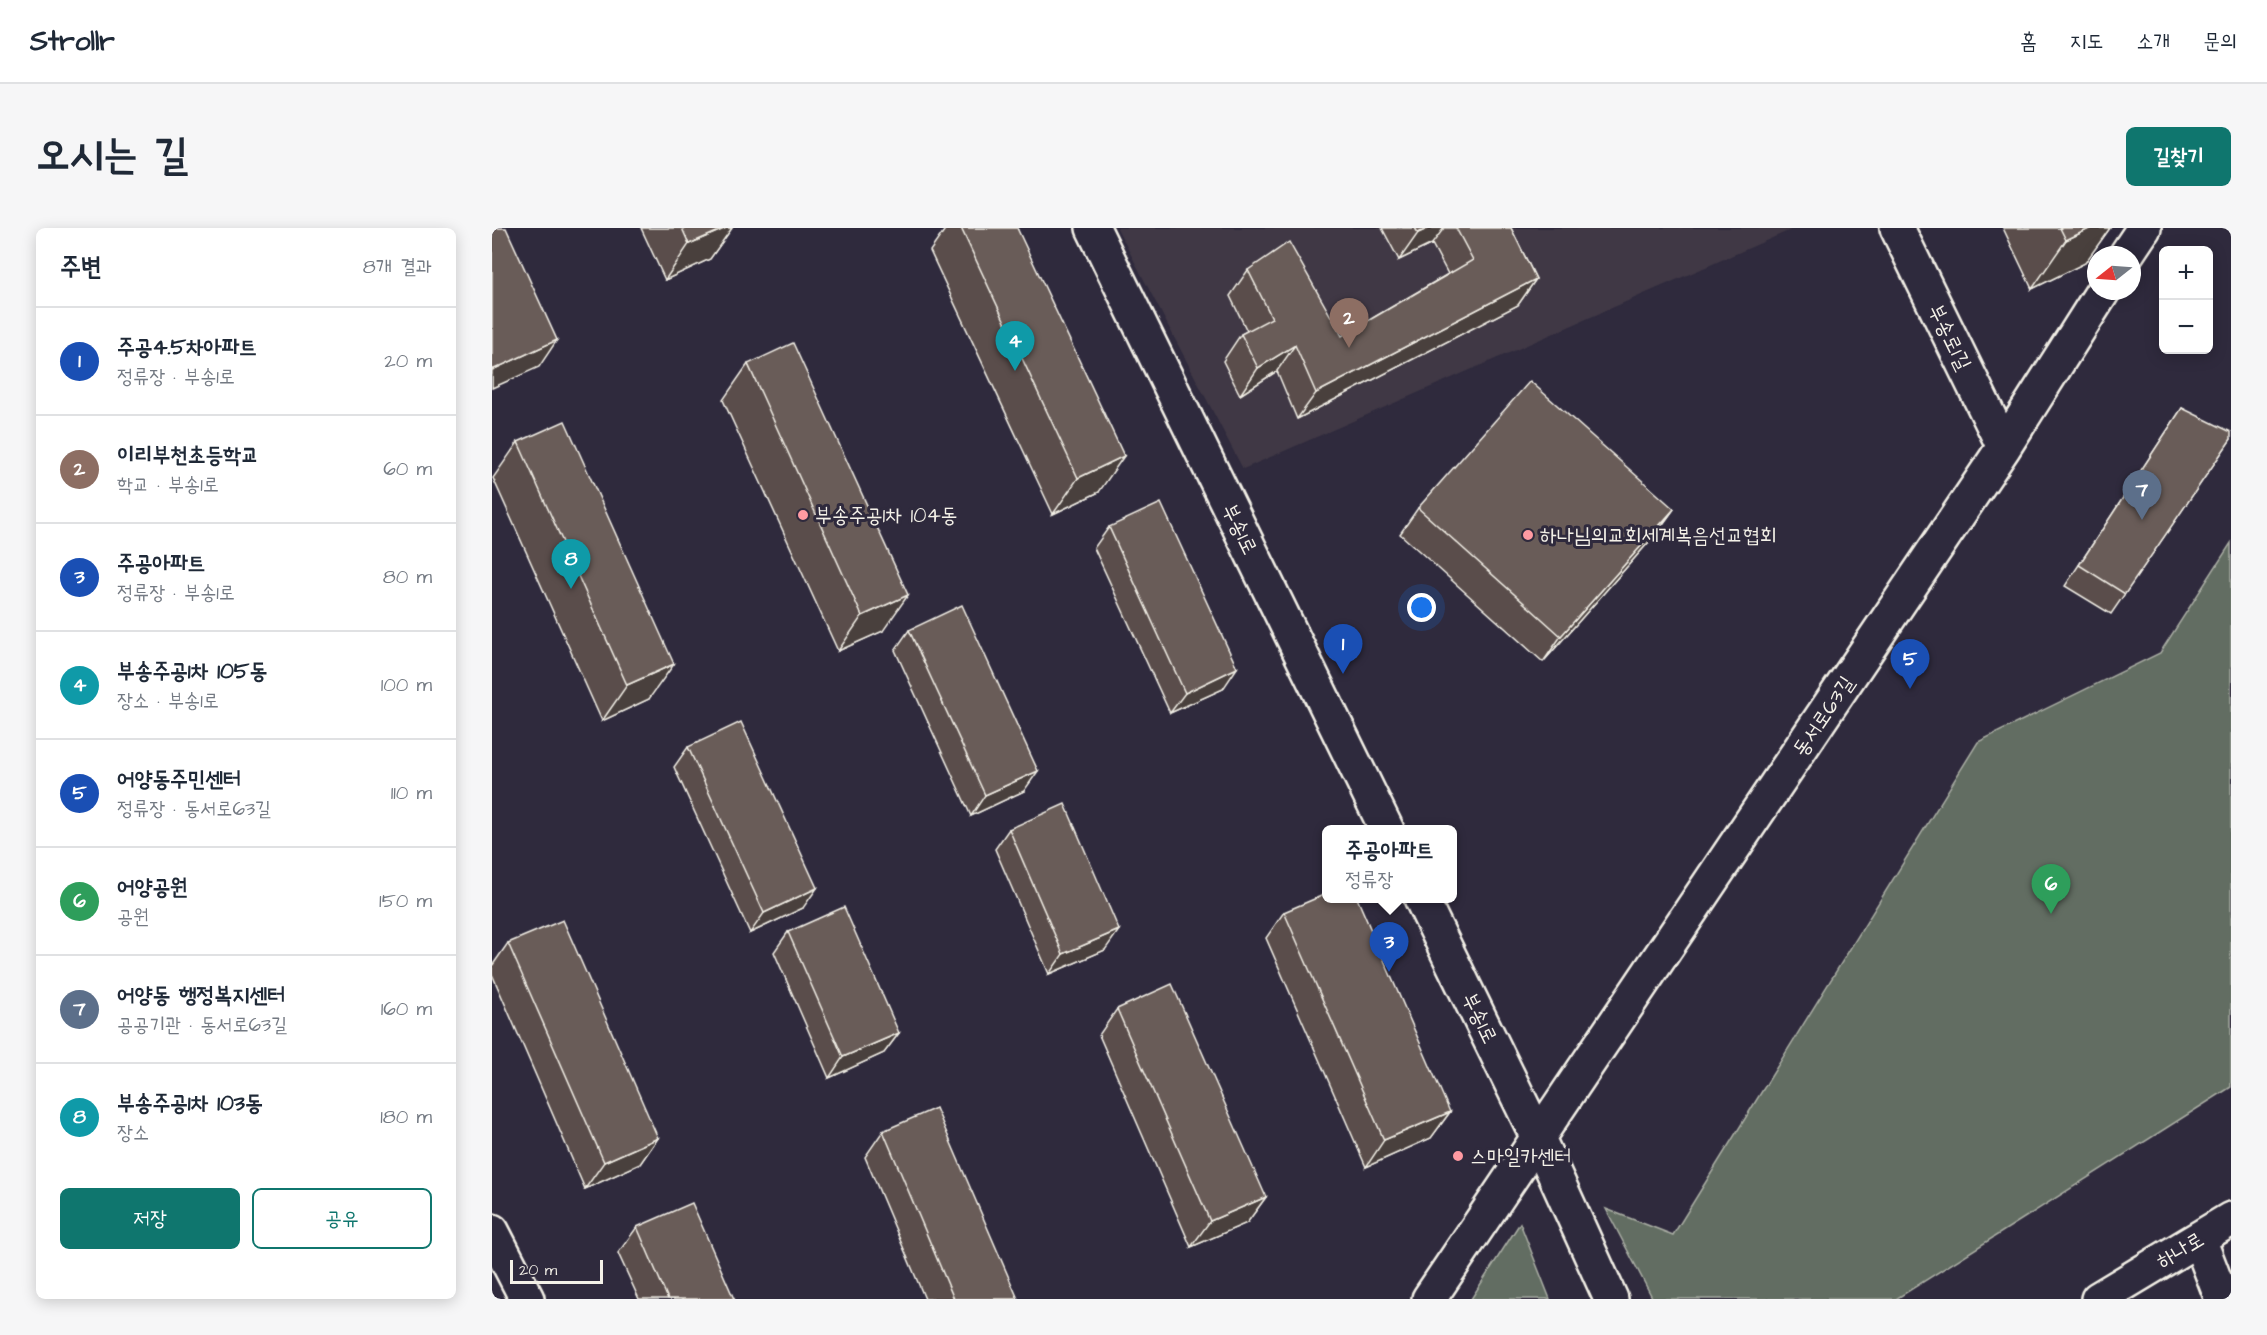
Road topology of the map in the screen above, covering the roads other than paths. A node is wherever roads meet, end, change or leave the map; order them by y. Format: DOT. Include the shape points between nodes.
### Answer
graph roads {
  1 [pos="1093,228"];
  2 [pos="1897,228"];
  3 [pos="2144,228"];
  4 [pos="2132,246"];
  5 [pos="2097,300"];
  6 [pos="2004,447"];
  7 [pos="1385,825"];
  8 [pos="1423,903"];
  9 [pos="1538,1138"];
  10 [pos="2231,1219"];
  11 [pos="492,1231"];
  12 [pos="2199,1239"];
  13 [pos="527,1299"];
  14 [pos="1429,1299"];
  15 [pos="1611,1299"];
  16 [pos="2098,1299"];
  17 [pos="2222,1299"];
  1 -- 7 [label="street, 부송1로"];
  2 -- 6 [label="street, 부송로1길"];
  3 -- 4 [label="street"];
  5 -- 6 [label="street, 동서로63길"];
  6 -- 9 [label="street, 동서로63길"];
  8 -- 9 [label="street, 부송1로"];
  9 -- 14 [label="street"];
  9 -- 15 [label="street, 부송1로"];
  10 -- 12 [label="street, 하나로"];
  11 -- 13 [label="street"];
  12 -- 16 [label="street, 하나로"];
  12 -- 17 [label="street"];
}
